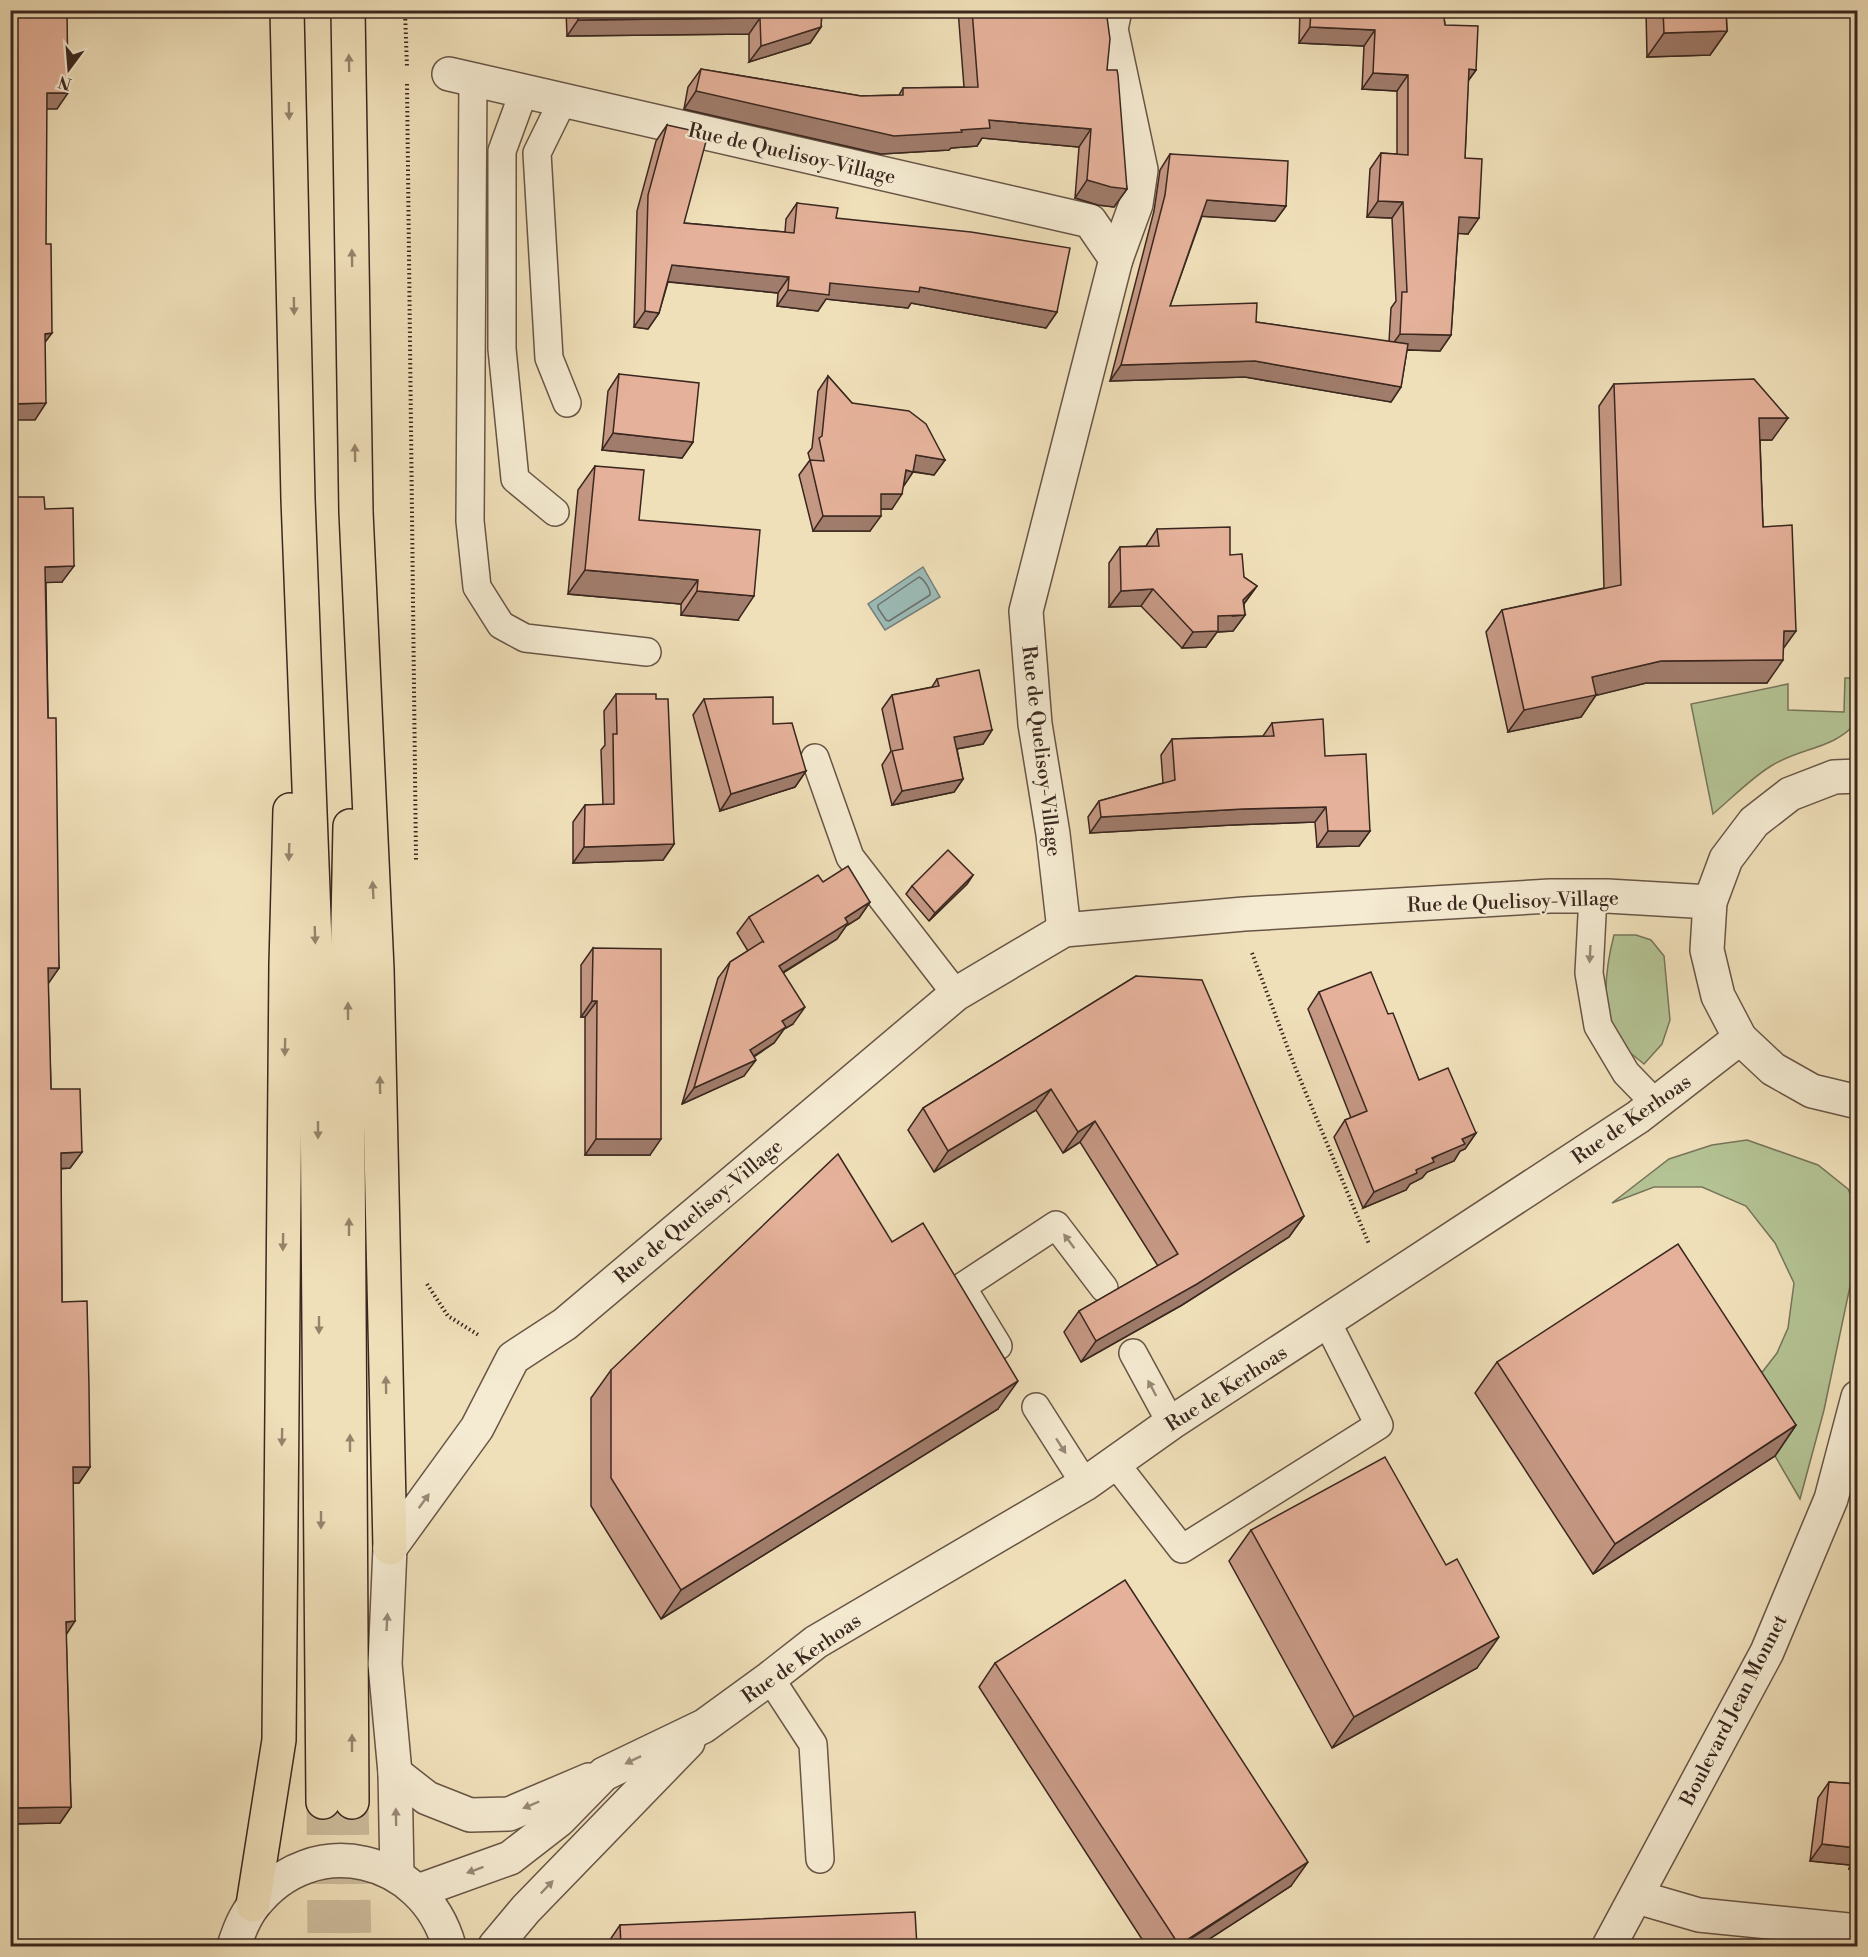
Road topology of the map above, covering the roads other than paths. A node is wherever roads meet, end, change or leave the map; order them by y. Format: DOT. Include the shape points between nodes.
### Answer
graph roads {
  1 [pos="287,10"];
  2 [pos="348,10"];
  3 [pos="1115,10"];
  4 [pos="461,77"];
  5 [pos="524,91"];
  6 [pos="563,100"];
  7 [pos="1116,259"];
  8 [pos="567,403"];
  9 [pos="298,499"];
  10 [pos="356,512"];
  11 [pos="555,512"];
  12 [pos="647,652"];
  13 [pos="815,758"];
  14 [pos="1857,776"];
  15 [pos="1593,896"];
  16 [pos="1710,902"];
  17 [pos="1064,930"];
  18 [pos="956,994"];
  19 [pos="1740,1038"];
  20 [pos="1857,1102"];
  21 [pos="1656,1104"];
  22 [pos="1104,1288"];
  23 [pos="1327,1322"];
  24 [pos="998,1346"];
  25 [pos="1133,1353"];
  26 [pos="1857,1397"];
  27 [pos="1036,1407"];
  28 [pos="1171,1423"];
  29 [pos="1115,1463"];
  30 [pos="1085,1484"];
  31 [pos="390,1548"];
  32 [pos="770,1678"];
  33 [pos="704,1726"];
  34 [pos="395,1773"];
  35 [pos="604,1774"];
  36 [pos="820,1859"];
  37 [pos="407,1883"];
  38 [pos="1637,1897"];
  39 [pos="253,1905"];
  40 [pos="1857,1931"];
  41 [pos="234,1947"];
  42 [pos="449,1947"];
  43 [pos="495,1947"];
  44 [pos="1609,1947"];
  1 -- 9 [label="main road, one-way"];
  10 -- 2 [label="main road, one-way"];
  3 -- 7 [label="street, Rue de Quelisoy-Village" via="1111,29 1141,170 1136,204"];
  4 -- 5 [label="street, Rue de Quelisoy-Village"];
  4 -- 12 [label="lane" via="470,521 477,587 501,625 525,638"];
  5 -- 6 [label="street, Rue de Quelisoy-Village"];
  5 -- 11 [label="lane" via="502,151 502,349 515,479"];
  6 -- 7 [label="street, Rue de Quelisoy-Village" via="1090,222"];
  6 -- 8 [label="lane" via="537,153 549,358"];
  7 -- 17 [label="street, Rue de Quelisoy-Village" via="1026,611 1035,724"];
  9 -- 10 [label="main road, one-way" via="316,969 338,1802"];
  9 -- 39 [label="main road, one-way" via="286,965 279,1740"];
  31 -- 10 [label="main road, one-way" via="377,969"];
  13 -- 18 [label="lane" via="850,856"];
  14 -- 16 [label="street" via="1834,777 1790,794 1754,822 1726,859"];
  15 -- 16 [label="street, Rue de Quelisoy-Village"];
  15 -- 17 [label="street, Rue de Quelisoy-Village" via="1244,915"];
  15 -- 21 [label="lane, one-way" via="1589,973 1598,1026 1626,1073"];
  16 -- 19 [label="street" via="1707,950 1718,996"];
  17 -- 18 [label="street, Rue de Quelisoy-Village"];
  31 -- 18 [label="street, Rue de Quelisoy-Village, one-way" via="477,1428 513,1358 565,1324"];
  19 -- 20 [label="street" via="1773,1069 1812,1091"];
  19 -- 21 [label="street, Rue de Kerhoas"];
  21 -- 23 [label="street, Rue de Kerhoas"];
  22 -- 24 [label="lane, one-way" via="1056,1225 962,1287"];
  23 -- 28 [label="street, Rue de Kerhoas"];
  23 -- 29 [label="lane" via="1379,1425 1182,1549"];
  28 -- 25 [label="lane, one-way"];
  26 -- 38 [label="street, Boulevard Jean Monnet" via="1831,1499 1767,1653"];
  27 -- 30 [label="lane, one-way"];
  28 -- 29 [label="street, Rue de Kerhoas"];
  29 -- 30 [label="street, Rue de Kerhoas"];
  30 -- 32 [label="street, Rue de Kerhoas" via="816,1642"];
  34 -- 31 [label="street, one-way" via="385,1664"];
  32 -- 33 [label="street, Rue de Kerhoas"];
  32 -- 36 [label="lane" via="813,1744"];
  33 -- 35 [label="street, Rue de Kerhoas, one-way"];
  43 -- 33 [label="street, Rue de Kerhoas, one-way" via="526,1909"];
  35 -- 34 [label="street, one-way" via="508,1814 470,1815 428,1798"];
  37 -- 34 [label="street, one-way"];
  35 -- 37 [label="street, Rue de Kerhoas, one-way" via="559,1820 510,1858"];
  37 -- 39 [label="street" via="371,1865 331,1861 284,1876"];
  37 -- 42 [label="street" via="434,1909"];
  38 -- 40 [label="street" via="1699,1915"];
  38 -- 44 [label="street, Boulevard Jean Monnet"];
  39 -- 41 [label="street" via="242,1922"];
}
